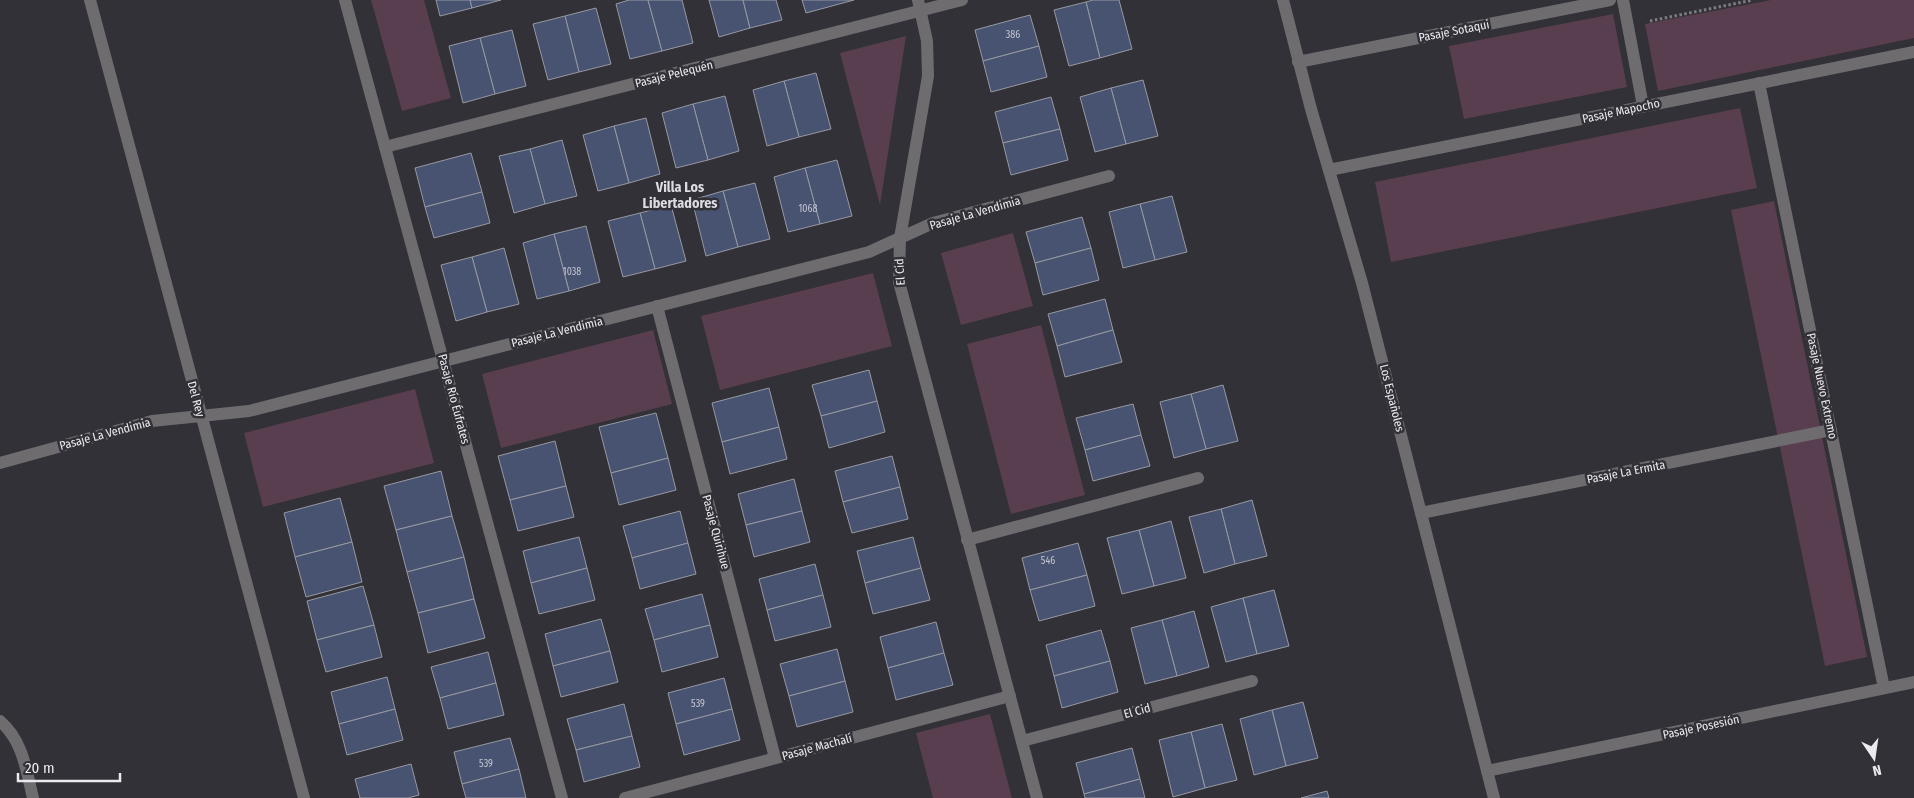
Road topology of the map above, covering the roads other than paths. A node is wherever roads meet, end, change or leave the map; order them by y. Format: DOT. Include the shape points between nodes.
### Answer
graph roads {
  1 [pos="90,0"];
  2 [pos="345,0"];
  3 [pos="962,0"];
  4 [pos="1283,0"];
  5 [pos="1610,0"];
  6 [pos="1623,0"];
  7 [pos="919,6"];
  8 [pos="1914,52"];
  9 [pos="1298,62"];
  10 [pos="1759,83"];
  11 [pos="1643,106"];
  12 [pos="385,147"];
  13 [pos="1329,170"];
  14 [pos="1109,176"];
  15 [pos="900,238"];
  16 [pos="657,306"];
  17 [pos="443,361"];
  18 [pos="201,416"];
  19 [pos="1831,430"];
  20 [pos="0,463"];
  21 [pos="1198,478"];
  22 [pos="1421,513"];
  23 [pos="967,540"];
  24 [pos="1252,681"];
  25 [pos="1914,682"];
  26 [pos="1884,688"];
  27 [pos="1010,696"];
  28 [pos="0,721"];
  29 [pos="1022,741"];
  30 [pos="775,758"];
  31 [pos="1487,771"];
  32 [pos="33,798"];
  33 [pos="304,798"];
  34 [pos="562,798"];
  35 [pos="625,798"];
  36 [pos="1037,798"];
  37 [pos="1494,798"];
  1 -- 18 [label="street, Del Rey"];
  2 -- 12 [label="street, Pasaje Río Éufrates"];
  3 -- 7 [label="street, Pasaje Pelequén"];
  4 -- 9 [label="street, Los Españoles"];
  5 -- 9 [label="street, Pasaje Sotaqui"];
  6 -- 11 [label="street"];
  7 -- 12 [label="street, Pasaje Pelequén"];
  7 -- 15 [label="street, El Cid" via="927,41 928,76"];
  8 -- 10 [label="street, Pasaje Mapocho"];
  9 -- 13 [label="street, Los Españoles"];
  10 -- 11 [label="street, Pasaje Mapocho"];
  10 -- 19 [label="street, Pasaje Nuevo Extremo"];
  11 -- 13 [label="street, Pasaje Mapocho"];
  12 -- 17 [label="street, Pasaje Río Éufrates"];
  13 -- 22 [label="street, Los Españoles" via="1362,283"];
  14 -- 15 [label="street, Pasaje La Vendimia" via="933,223"];
  15 -- 16 [label="street, Pasaje La Vendimia" via="869,252"];
  15 -- 23 [label="street, El Cid" via="899,282"];
  16 -- 17 [label="street, Pasaje La Vendimia"];
  16 -- 30 [label="street, Pasaje Quirihue"];
  17 -- 18 [label="street, Pasaje La Vendimia" via="249,412"];
  17 -- 34 [label="street, Pasaje Río Éufrates"];
  18 -- 20 [label="street, Pasaje La Vendimia" via="152,420"];
  18 -- 33 [label="street, Del Rey"];
  19 -- 22 [label="street, Pasaje La Ermita"];
  19 -- 26 [label="street, Pasaje Nuevo Extremo"];
  21 -- 23 [label="street"];
  22 -- 31 [label="street, Los Españoles"];
  23 -- 27 [label="street, El Cid"];
  24 -- 29 [label="street, El Cid"];
  25 -- 26 [label="street, Pasaje Posesión"];
  26 -- 31 [label="street, Pasaje Posesión"];
  27 -- 29 [label="street, El Cid"];
  27 -- 30 [label="street, Pasaje Machalí"];
  28 -- 32 [label="street" via="12,731 18,743"];
  29 -- 36 [label="street, El Cid"];
  30 -- 35 [label="street, Pasaje Machalí"];
  31 -- 37 [label="street, Los Españoles"];
}
